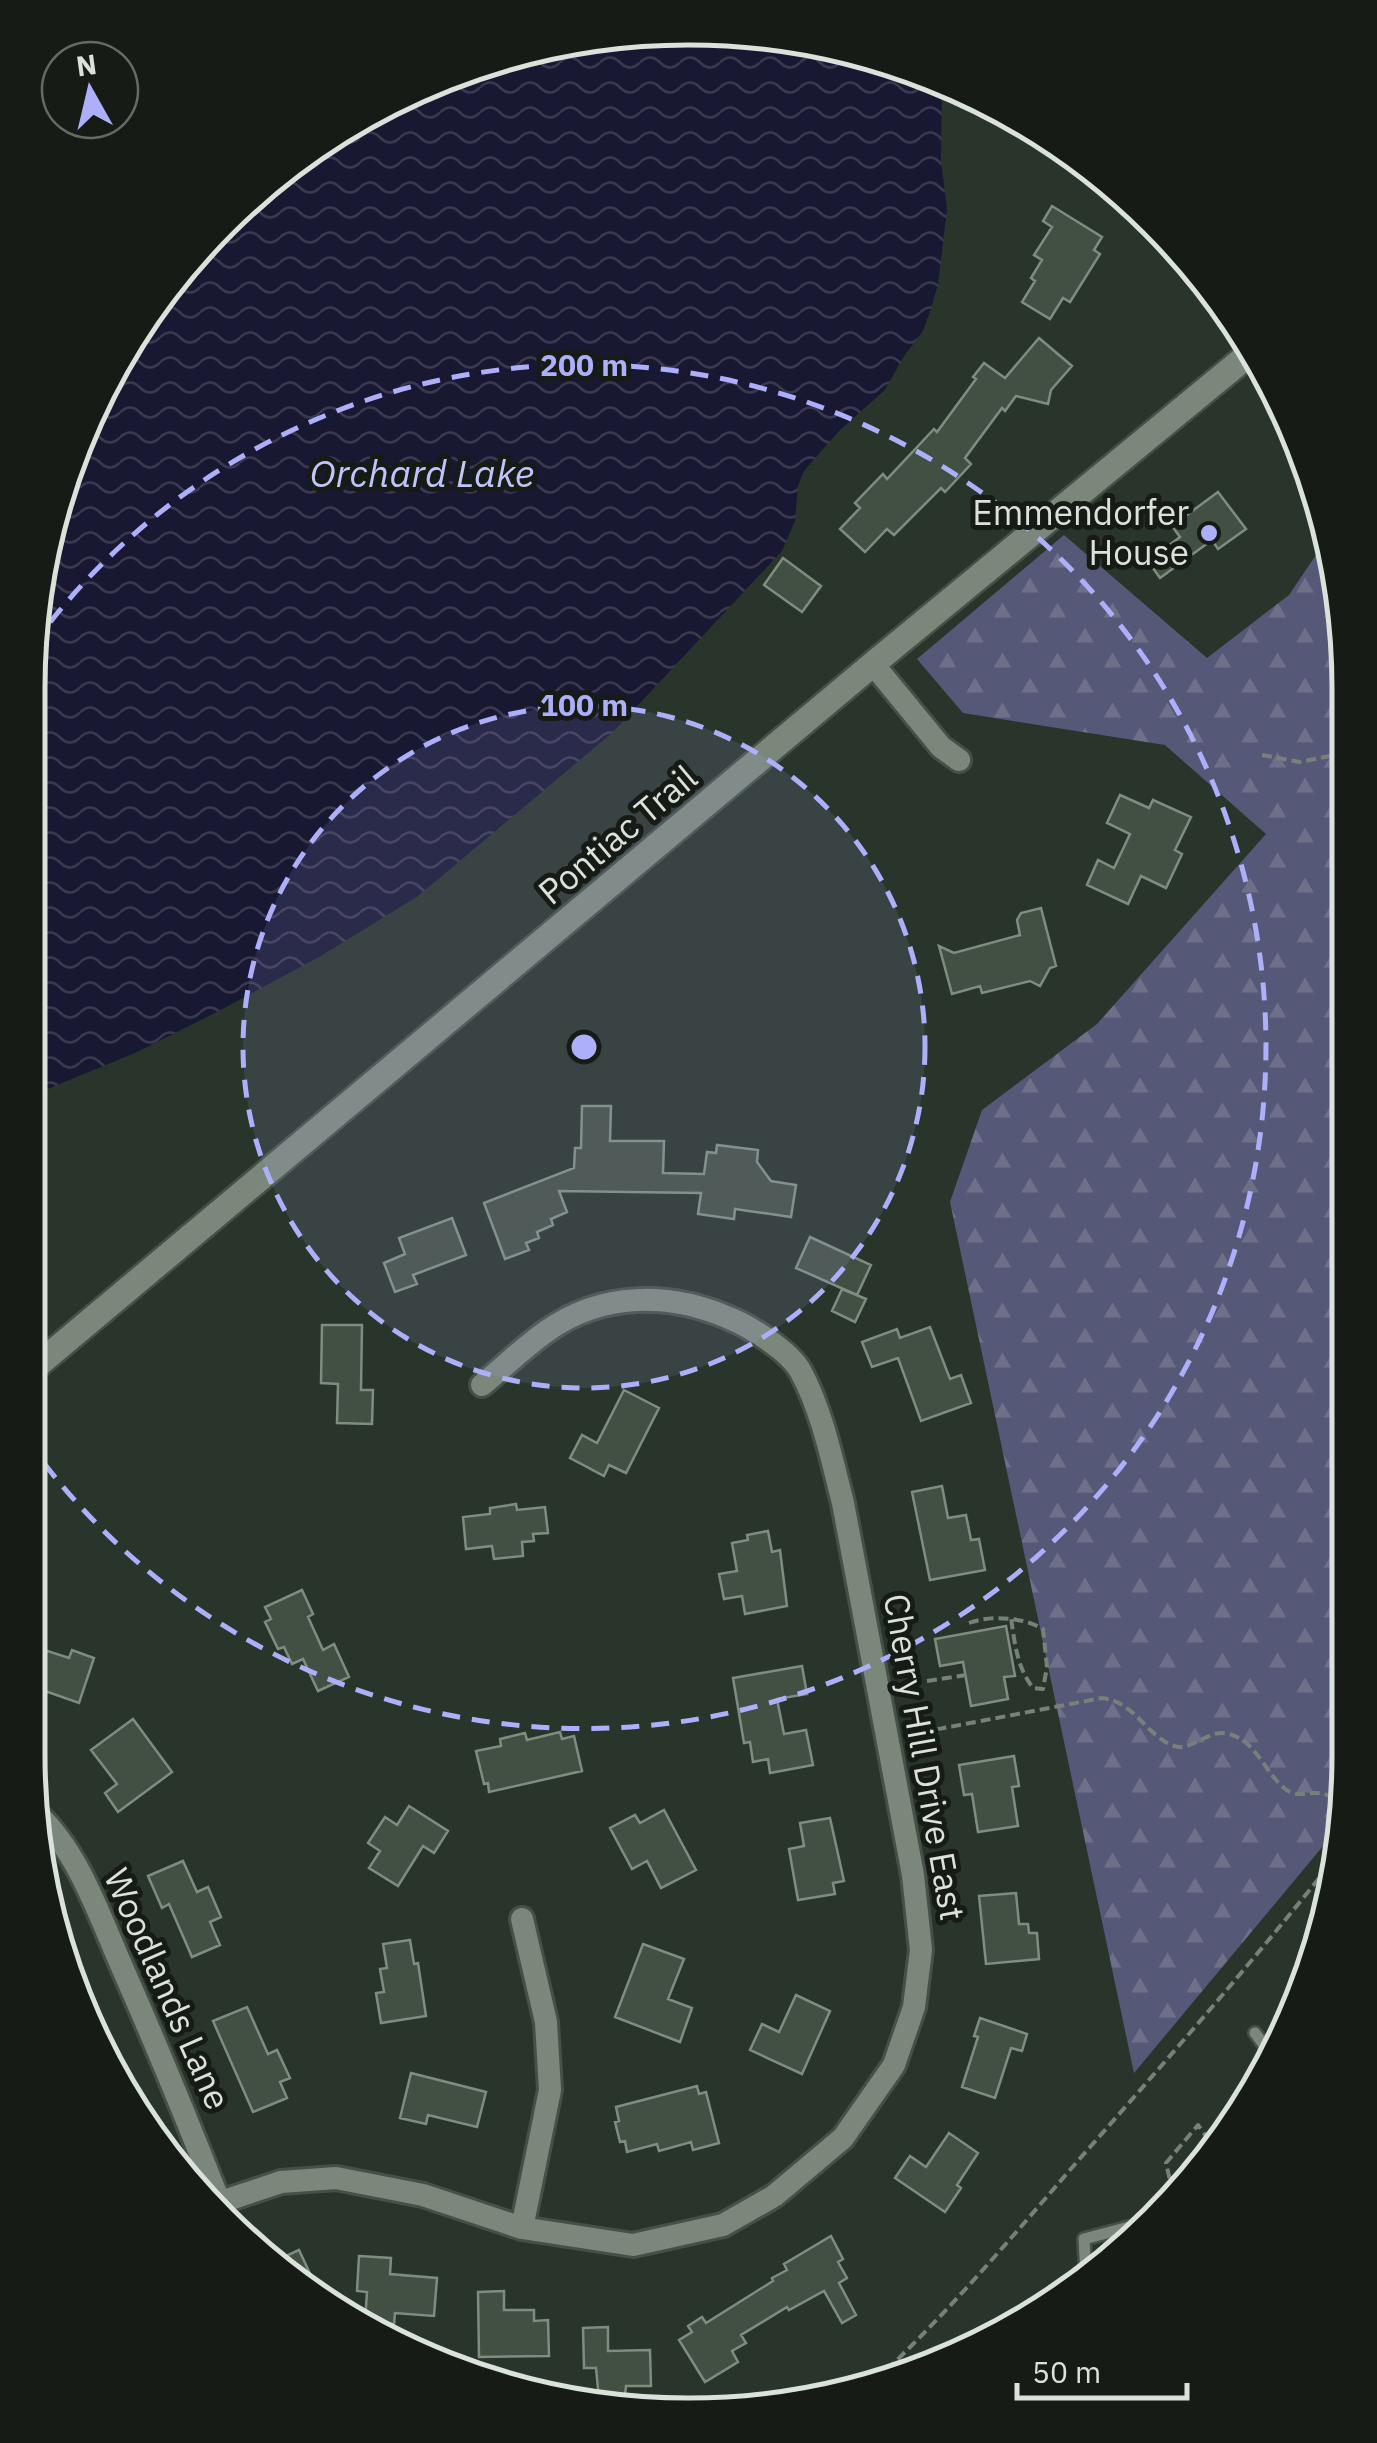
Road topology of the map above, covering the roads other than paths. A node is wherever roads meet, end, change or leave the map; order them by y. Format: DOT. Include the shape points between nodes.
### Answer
graph roads {
  1 [pos="1242,360"];
  2 [pos="873,664"];
  3 [pos="959,760"];
  4 [pos="45,1359"];
  5 [pos="482,1385"];
  6 [pos="49,1825"];
  7 [pos="522,1918"];
  8 [pos="1258,2038"];
  9 [pos="1263,2044"];
  10 [pos="211,2185"];
  11 [pos="224,2200"];
  12 [pos="522,2228"];
  13 [pos="1124,2228"];
  14 [pos="1085,2261"];
  1 -- 2 [label="main road, Pontiac Trail"];
  2 -- 3 [label="street" via="941,748"];
  2 -- 4 [label="main road, Pontiac Trail"];
  5 -- 12 [label="street, Cherry Hill Drive East" via="548,1330 602,1305 640,1298 698,1304 752,1327 800,1368 843,1503 921,1950 914,2007 894,2064 844,2138 774,2196 723,2225 634,2244"];
  6 -- 10 [label="street, Woodlands Lane" via="86,1884"];
  7 -- 12 [label="street" via="546,2022 550,2090"];
  8 -- 9 [label="lane"];
  11 -- 12 [label="street, Cherry Hill Drive East" via="281,2182 336,2178 423,2195"];
  13 -- 14 [label="lane" via="1084,2238"];
}
